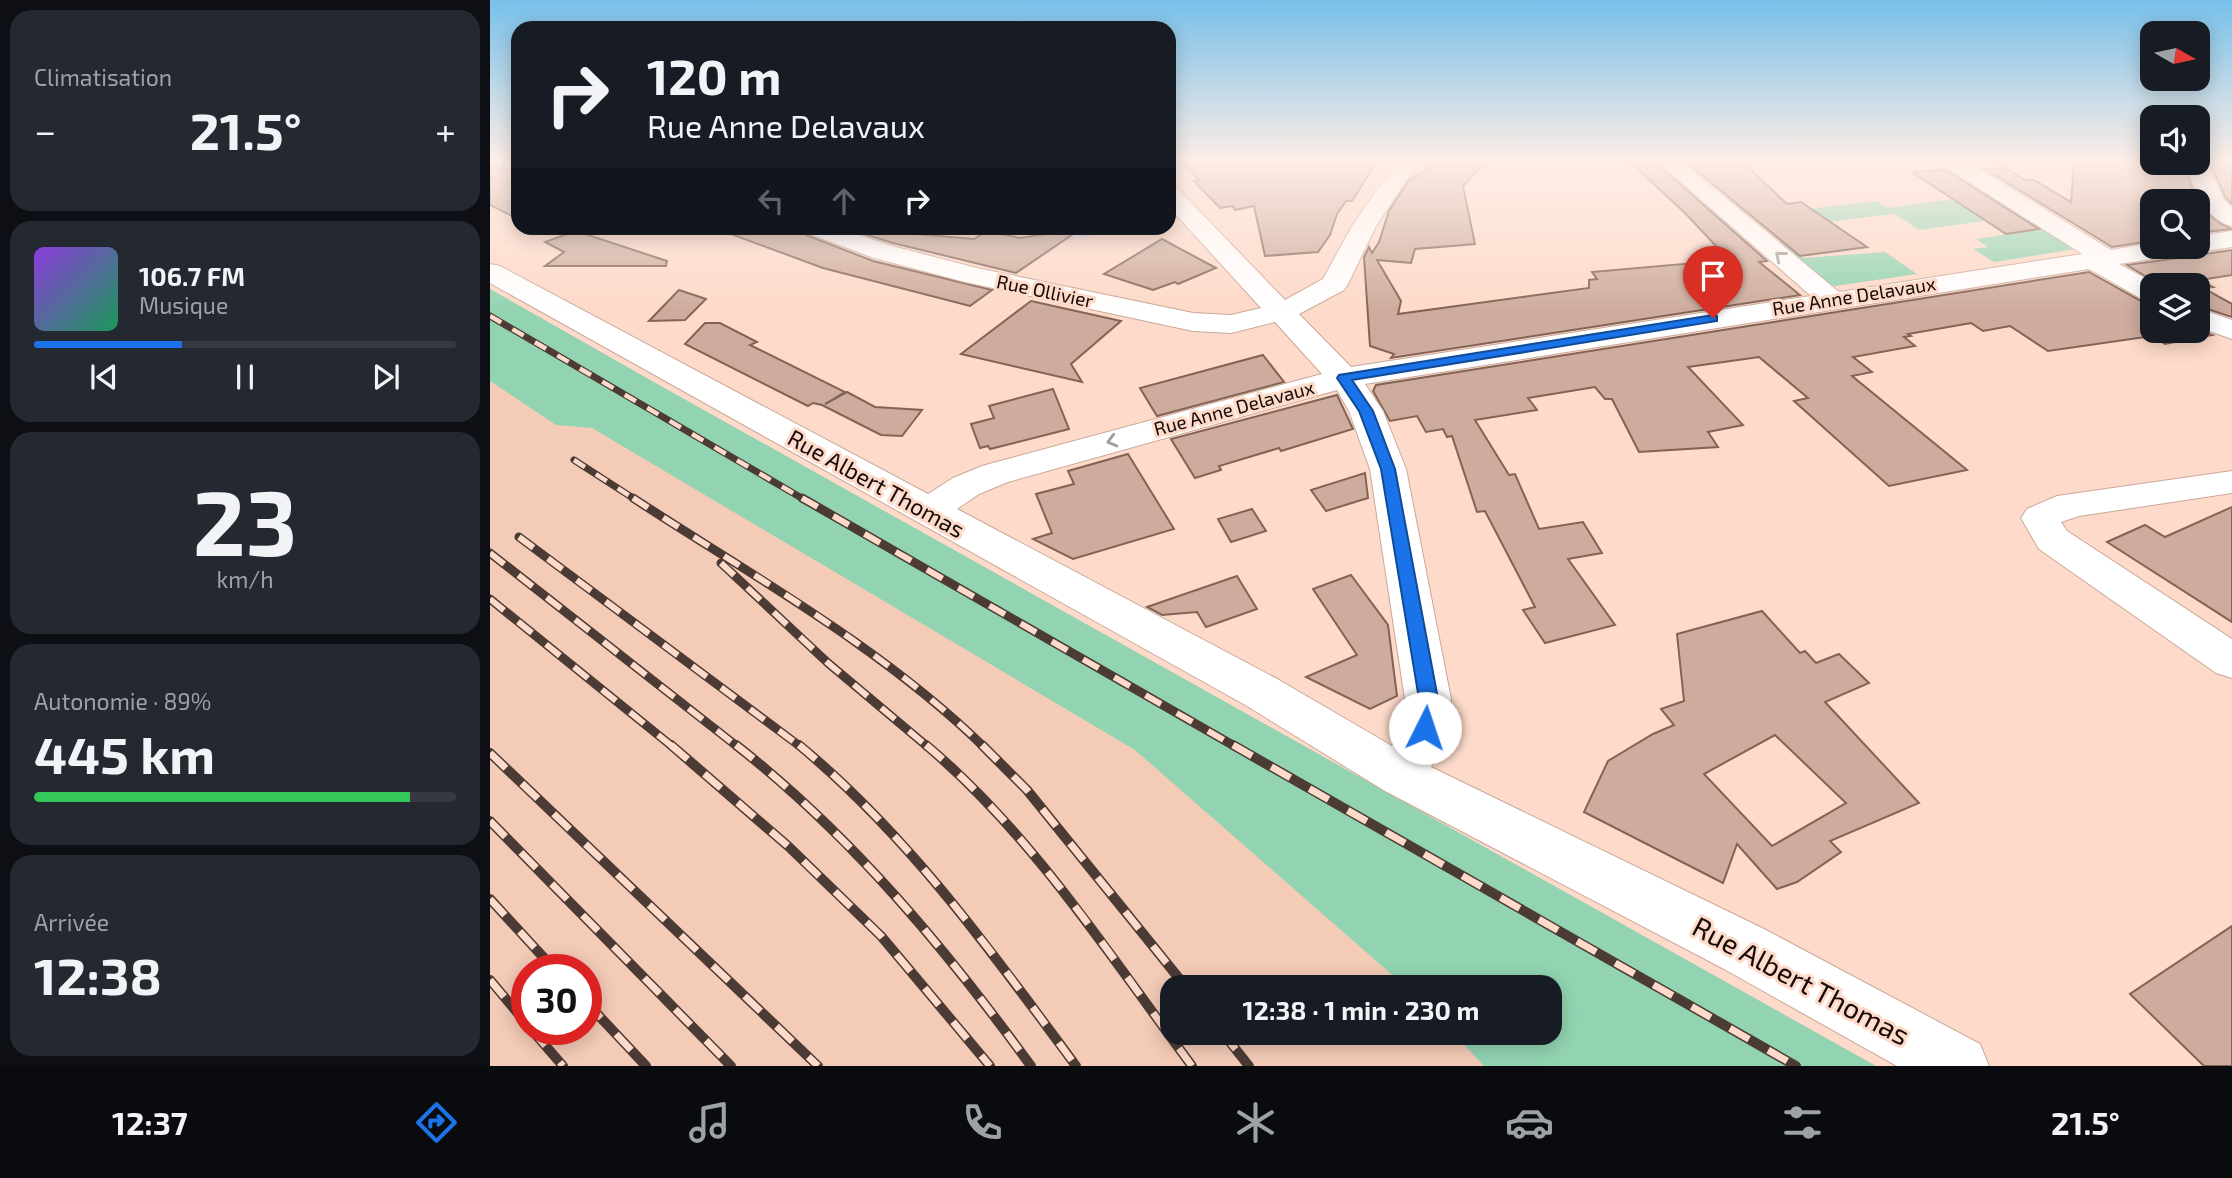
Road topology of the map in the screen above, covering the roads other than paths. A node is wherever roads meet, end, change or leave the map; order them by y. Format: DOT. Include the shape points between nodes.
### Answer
graph roads {
  1 [pos="1186,211"];
  2 [pos="1374,211"];
  3 [pos="1727,211"];
  4 [pos="2027,211"];
  5 [pos="837,235"];
  6 [pos="2232,239"];
  7 [pos="2210,242"];
  8 [pos="2140,253"];
  9 [pos="2099,259"];
  10 [pos="490,272"];
  11 [pos="2140,285"];
  12 [pos="1832,300"];
  13 [pos="1279,312"];
  14 [pos="2210,322"];
  15 [pos="2232,330"];
  16 [pos="1343,378"];
  17 [pos="2232,482"];
  18 [pos="926,512"];
  19 [pos="2232,661"];
  20 [pos="1408,764"];
  21 [pos="1958,1066"];
  1 -- 13 [label="street"];
  2 -- 13 [label="street, Rue Ollivier" via="1334,284"];
  12 -- 3 [label="street, one-way"];
  4 -- 9 [label="street"];
  5 -- 13 [label="street, Rue Ollivier" via="923,263 1193,321 1231,324"];
  6 -- 7 [label="street"];
  8 -- 9 [label="street, Rue Anne Delavaux"];
  9 -- 11 [label="street"];
  9 -- 12 [label="street, Rue Anne Delavaux"];
  10 -- 18 [label="street, Rue Albert Thomas"];
  12 -- 16 [label="street, Rue Anne Delavaux"];
  13 -- 16 [label="street"];
  14 -- 15 [label="street"];
  16 -- 18 [label="street, Rue Anne Delavaux, one-way" via="995,474"];
  16 -- 20 [label="street" via="1366,411 1383,453 1429,699 1425,728"];
  17 -- 19 [label="street" via="2057,508 2040,517 2053,540"];
  18 -- 20 [label="street, Rue Albert Thomas"];
  20 -- 21 [label="street, Rue Albert Thomas" via="1643,898"];
}
